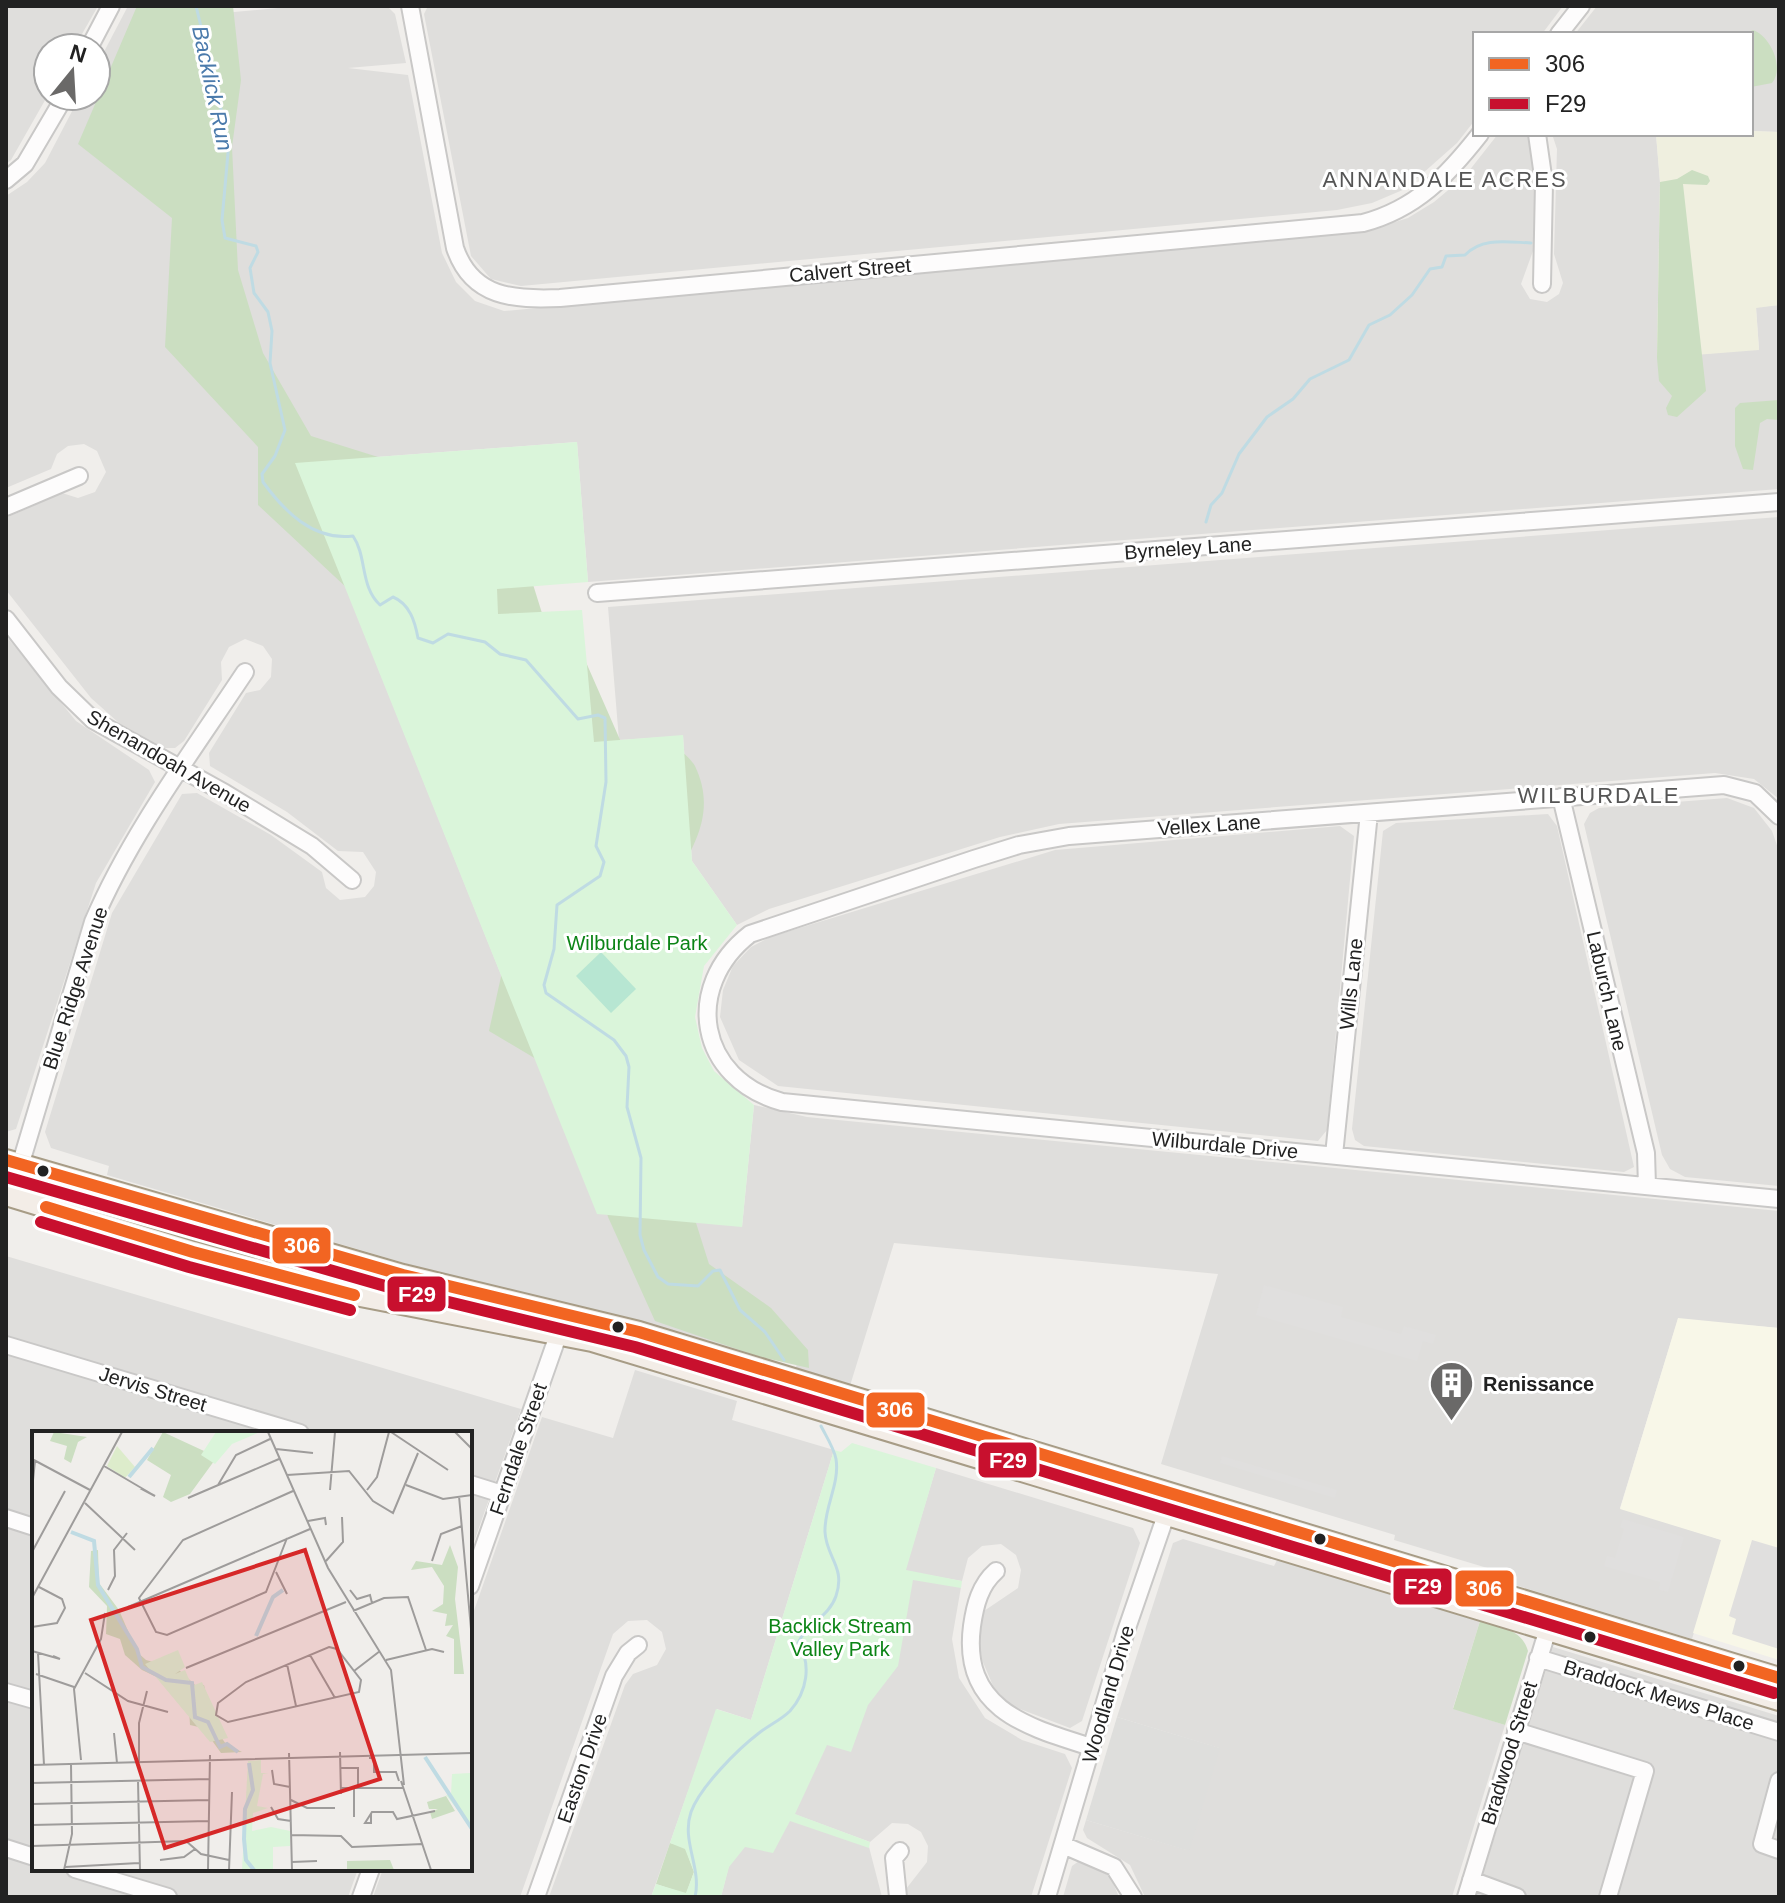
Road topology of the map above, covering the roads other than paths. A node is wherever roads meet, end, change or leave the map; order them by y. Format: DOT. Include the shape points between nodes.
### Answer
graph roads {
  1 [pos="111,6"];
  2 [pos="410,6"];
  3 [pos="1581,6"];
  4 [pos="97,32"];
  5 [pos="1561,32"];
  6 [pos="56,112"];
  7 [pos="1478,136"];
  8 [pos="1537,136"];
  9 [pos="6,180"];
  10 [pos="1542,284"];
  11 [pos="79,476"];
  12 [pos="1779,502"];
  13 [pos="6,507"];
  14 [pos="597,593"];
  15 [pos="6,619"];
  16 [pos="245,672"];
  17 [pos="181,768"];
  18 [pos="1561,797"];
  19 [pos="1369,813"];
  20 [pos="1779,816"];
  21 [pos="352,880"];
  22 [pos="708,1026"];
  23 [pos="1334,1155"];
  24 [pos="13,1162"];
  25 [pos="1647,1186"];
  26 [pos="8,1196"];
  27 [pos="1779,1199"];
  28 [pos="566,1312"];
  29 [pos="559,1333"];
  30 [pos="6,1345"];
  31 [pos="293,1431"];
  32 [pos="472,1485"];
  33 [pos="1163,1492"];
  34 [pos="502,1494"];
  35 [pos="1166,1515"];
  36 [pos="6,1518"];
  37 [pos="32,1526"];
  38 [pos="996,1571"];
  39 [pos="472,1580"];
  40 [pos="1551,1620"];
  41 [pos="638,1645"];
  42 [pos="1538,1658"];
  43 [pos="1779,1678"];
  44 [pos="6,1692"];
  45 [pos="32,1699"];
  46 [pos="1779,1700"];
  47 [pos="1516,1731"];
  48 [pos="1779,1732"];
  49 [pos="1091,1747"];
  50 [pos="1779,1781"];
  51 [pos="1063,1845"];
  52 [pos="6,1848"];
  53 [pos="1779,1850"];
  54 [pos="900,1851"];
  55 [pos="32,1856"];
  56 [pos="82,1871"];
  57 [pos="370,1871"];
  58 [pos="1471,1880"];
  59 [pos="168,1897"];
  60 [pos="361,1897"];
  61 [pos="536,1897"];
  62 [pos="898,1897"];
  63 [pos="1047,1897"];
  64 [pos="1133,1897"];
  65 [pos="1466,1897"];
  66 [pos="1517,1897"];
  67 [pos="1608,1897"];
  1 -- 4 [label="street"];
  2 -- 7 [label="street, Calvert Street" via="459,261 486,291 510,298 560,298 1363,223 1422,197"];
  3 -- 5 [label="street"];
  6 -- 9 [label="street" via="25,164"];
  8 -- 10 [label="street" via="1544,183"];
  11 -- 13 [label="street"];
  12 -- 14 [label="street, Byrneley Lane"];
  15 -- 17 [label="street, Shenandoah Avenue" via="59,687 93,720"];
  16 -- 17 [label="street, Blue Ridge Avenue"];
  17 -- 21 [label="street, Shenandoah Avenue" via="312,846"];
  17 -- 24 [label="street, Blue Ridge Avenue" via="93,922"];
  18 -- 19 [label="street, Vellex Lane"];
  18 -- 20 [label="street, Vellex Lane" via="1724,785 1755,793"];
  18 -- 25 [label="street, Laburch Lane" via="1646,1153"];
  19 -- 22 [label="street, Vellex Lane" via="1069,836 1019,845 870,892 761,929 736,945 711,986"];
  19 -- 23 [label="street, Wills Lane"];
  22 -- 23 [label="street, Wilburdale Drive" via="718,1055 738,1081 782,1102"];
  23 -- 25 [label="street, Wilburdale Drive"];
  24 -- 26 [label="street, Blue Ridge Avenue"];
  24 -- 28 [label="main road" via="403,1275"];
  25 -- 27 [label="street, Wilburdale Drive"];
  26 -- 29 [label="main road" via="345,1293"];
  28 -- 29 [label="street, Ferndale Street"];
  28 -- 33 [label="main road"];
  29 -- 34 [label="street, Ferndale Street"];
  29 -- 35 [label="main road"];
  30 -- 31 [label="street, Jervis Street"];
  32 -- 34 [label="street"];
  33 -- 35 [label="street, Woodland Drive"];
  33 -- 40 [label="main road"];
  34 -- 39 [label="street, Ferndale Street"];
  35 -- 40 [label="main road"];
  35 -- 49 [label="street, Woodland Drive"];
  36 -- 37 [label="street"];
  38 -- 49 [label="street" via="986,1579 974,1612 971,1650 980,1683 1011,1719"];
  40 -- 42 [label="street, Bradwood Street"];
  40 -- 43 [label="main road"];
  40 -- 46 [label="main road"];
  41 -- 61 [label="street, Easton Drive" via="614,1676"];
  42 -- 47 [label="street, Bradwood Street"];
  42 -- 48 [label="street, Braddock Mews Place"];
  44 -- 45 [label="street"];
  47 -- 58 [label="street, Bradwood Street"];
  47 -- 67 [label="street" via="1645,1771"];
  49 -- 51 [label="street, Woodland Drive"];
  50 -- 53 [label="street" via="1762,1844"];
  51 -- 63 [label="street, Woodland Drive"];
  51 -- 64 [label="street" via="1114,1867"];
  52 -- 55 [label="street"];
  54 -- 62 [label="street" via="894,1858"];
  56 -- 59 [label="street"];
  57 -- 60 [label="street"];
  58 -- 65 [label="street, Bradwood Street"];
  58 -- 66 [label="street"];
}
